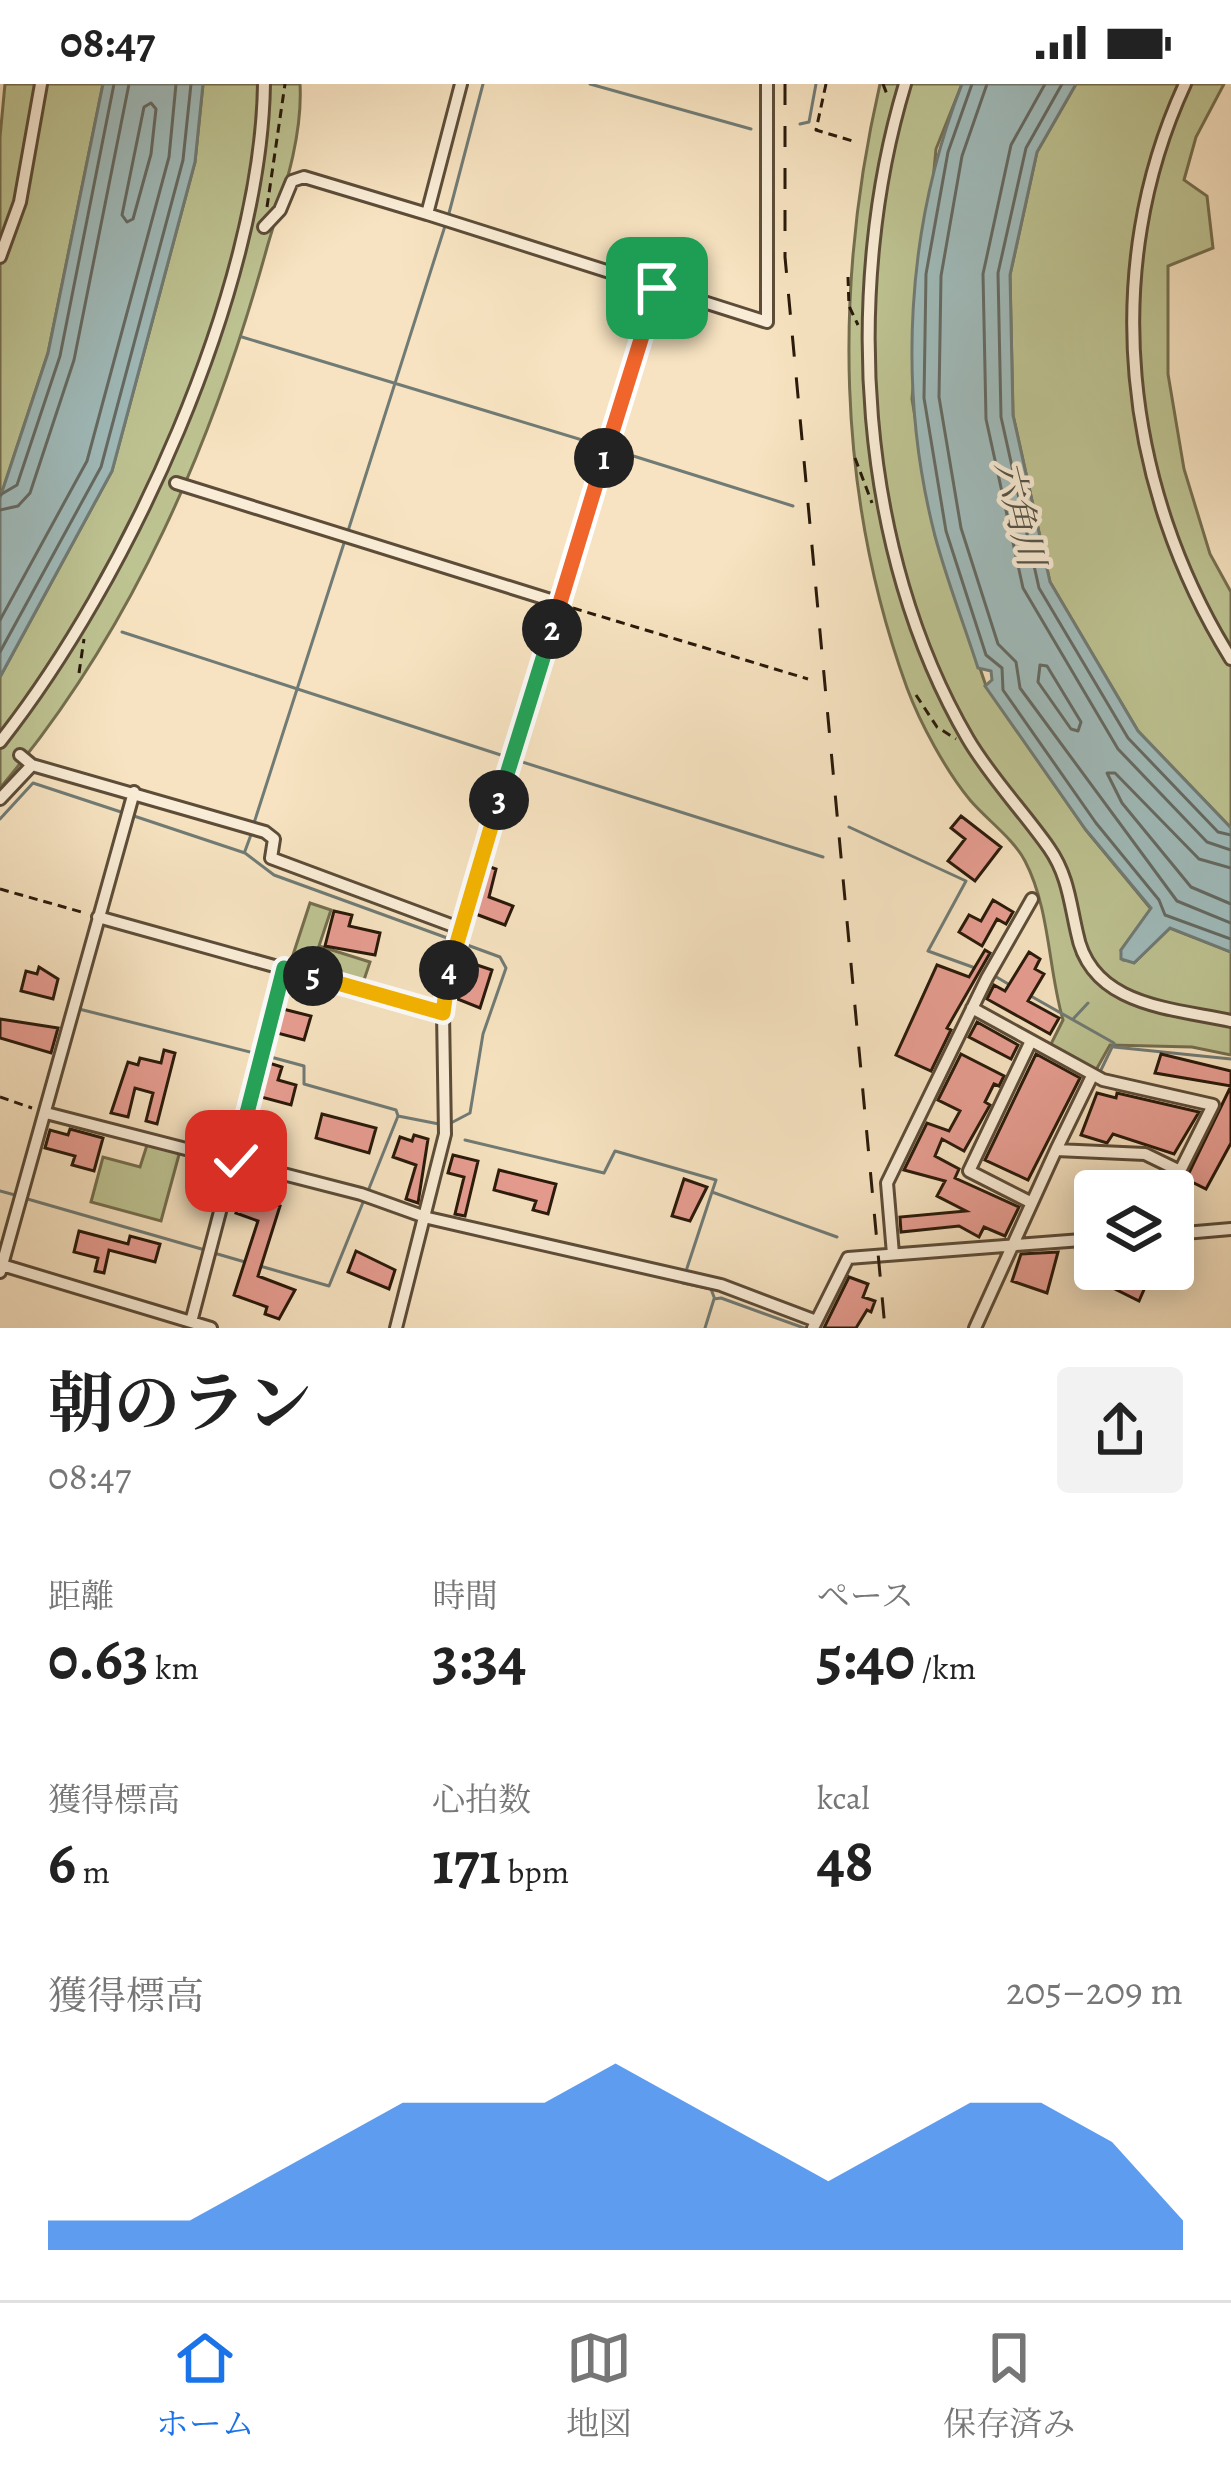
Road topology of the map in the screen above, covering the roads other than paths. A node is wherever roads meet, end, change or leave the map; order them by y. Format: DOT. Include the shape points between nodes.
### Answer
graph roads {
  1 [pos="41,84"];
  2 [pos="264,84"];
  3 [pos="461,84"];
  4 [pos="767,84"];
  5 [pos="905,84"];
  6 [pos="1185,84"];
  7 [pos="431,216"];
  8 [pos="264,227"];
  9 [pos="0,257"];
  10 [pos="657,288"];
  11 [pos="176,483"];
  12 [pos="560,604"];
  13 [pos="1231,659"];
  14 [pos="0,742"];
  15 [pos="20,755"];
  16 [pos="32,765"];
  17 [pos="132,798"];
  18 [pos="0,799"];
  19 [pos="1032,899"];
  20 [pos="98,917"];
  21 [pos="457,934"];
  22 [pos="284,968"];
  23 [pos="972,1007"];
  24 [pos="443,1013"];
  25 [pos="1231,1021"];
  26 [pos="1031,1041"];
  27 [pos="1097,1078"];
  28 [pos="46,1113"];
  29 [pos="1061,1151"];
  30 [pos="236,1161"];
  31 [pos="1030,1202"];
  32 [pos="428,1218"];
  33 [pos="1231,1229"];
  34 [pos="1194,1232"];
  35 [pos="1074,1241"];
  36 [pos="1014,1245"];
  37 [pos="893,1254"];
  38 [pos="1,1268"];
  39 [pos="190,1322"];
  40 [pos="814,1324"];
  41 [pos="211,1328"];
  42 [pos="396,1328"];
  43 [pos="975,1328"];
  1 -- 9 [label="street" via="20,202"];
  2 -- 14 [label="street" via="258,172 179,421 87,615"];
  3 -- 7 [label="street"];
  4 -- 10 [label="street" via="772,317 767,322"];
  5 -- 25 [label="street" via="882,190 871,354 890,529 911,607 968,740 1056,858 1088,964 1145,1006"];
  6 -- 13 [label="street" via="1144,198 1133,280 1134,367 1165,524"];
  7 -- 8 [label="street" via="304,178 292,181"];
  7 -- 10 [label="street"];
  10 -- 12 [label="street"];
  11 -- 12 [label="street"];
  12 -- 21 [label="street"];
  15 -- 16 [label="street"];
  16 -- 17 [label="street"];
  16 -- 18 [label="street"];
  17 -- 20 [label="street"];
  17 -- 21 [label="street" via="265,832 274,839 271,858"];
  19 -- 23 [label="street"];
  20 -- 22 [label="street"];
  20 -- 28 [label="street"];
  21 -- 24 [label="street"];
  22 -- 24 [label="street"];
  22 -- 30 [label="street"];
  23 -- 26 [label="street"];
  23 -- 37 [label="street" via="886,1183"];
  24 -- 32 [label="street" via="445,1133"];
  26 -- 27 [label="street"];
  26 -- 31 [label="street" via="969,1171"];
  27 -- 29 [label="street"];
  27 -- 29 [label="street" via="1214,1105 1180,1171 1145,1154"];
  28 -- 30 [label="street"];
  28 -- 38 [label="street"];
  29 -- 31 [label="street"];
  30 -- 32 [label="street"];
  30 -- 39 [label="street"];
  31 -- 36 [label="street"];
  32 -- 40 [label="street" via="721,1285"];
  32 -- 42 [label="street"];
  33 -- 34 [label="street"];
  35 -- 36 [label="street"];
  36 -- 37 [label="street"];
  36 -- 43 [label="street"];
  37 -- 40 [label="street" via="843,1260"];
  38 -- 39 [label="street"];
  39 -- 41 [label="street"];
}
